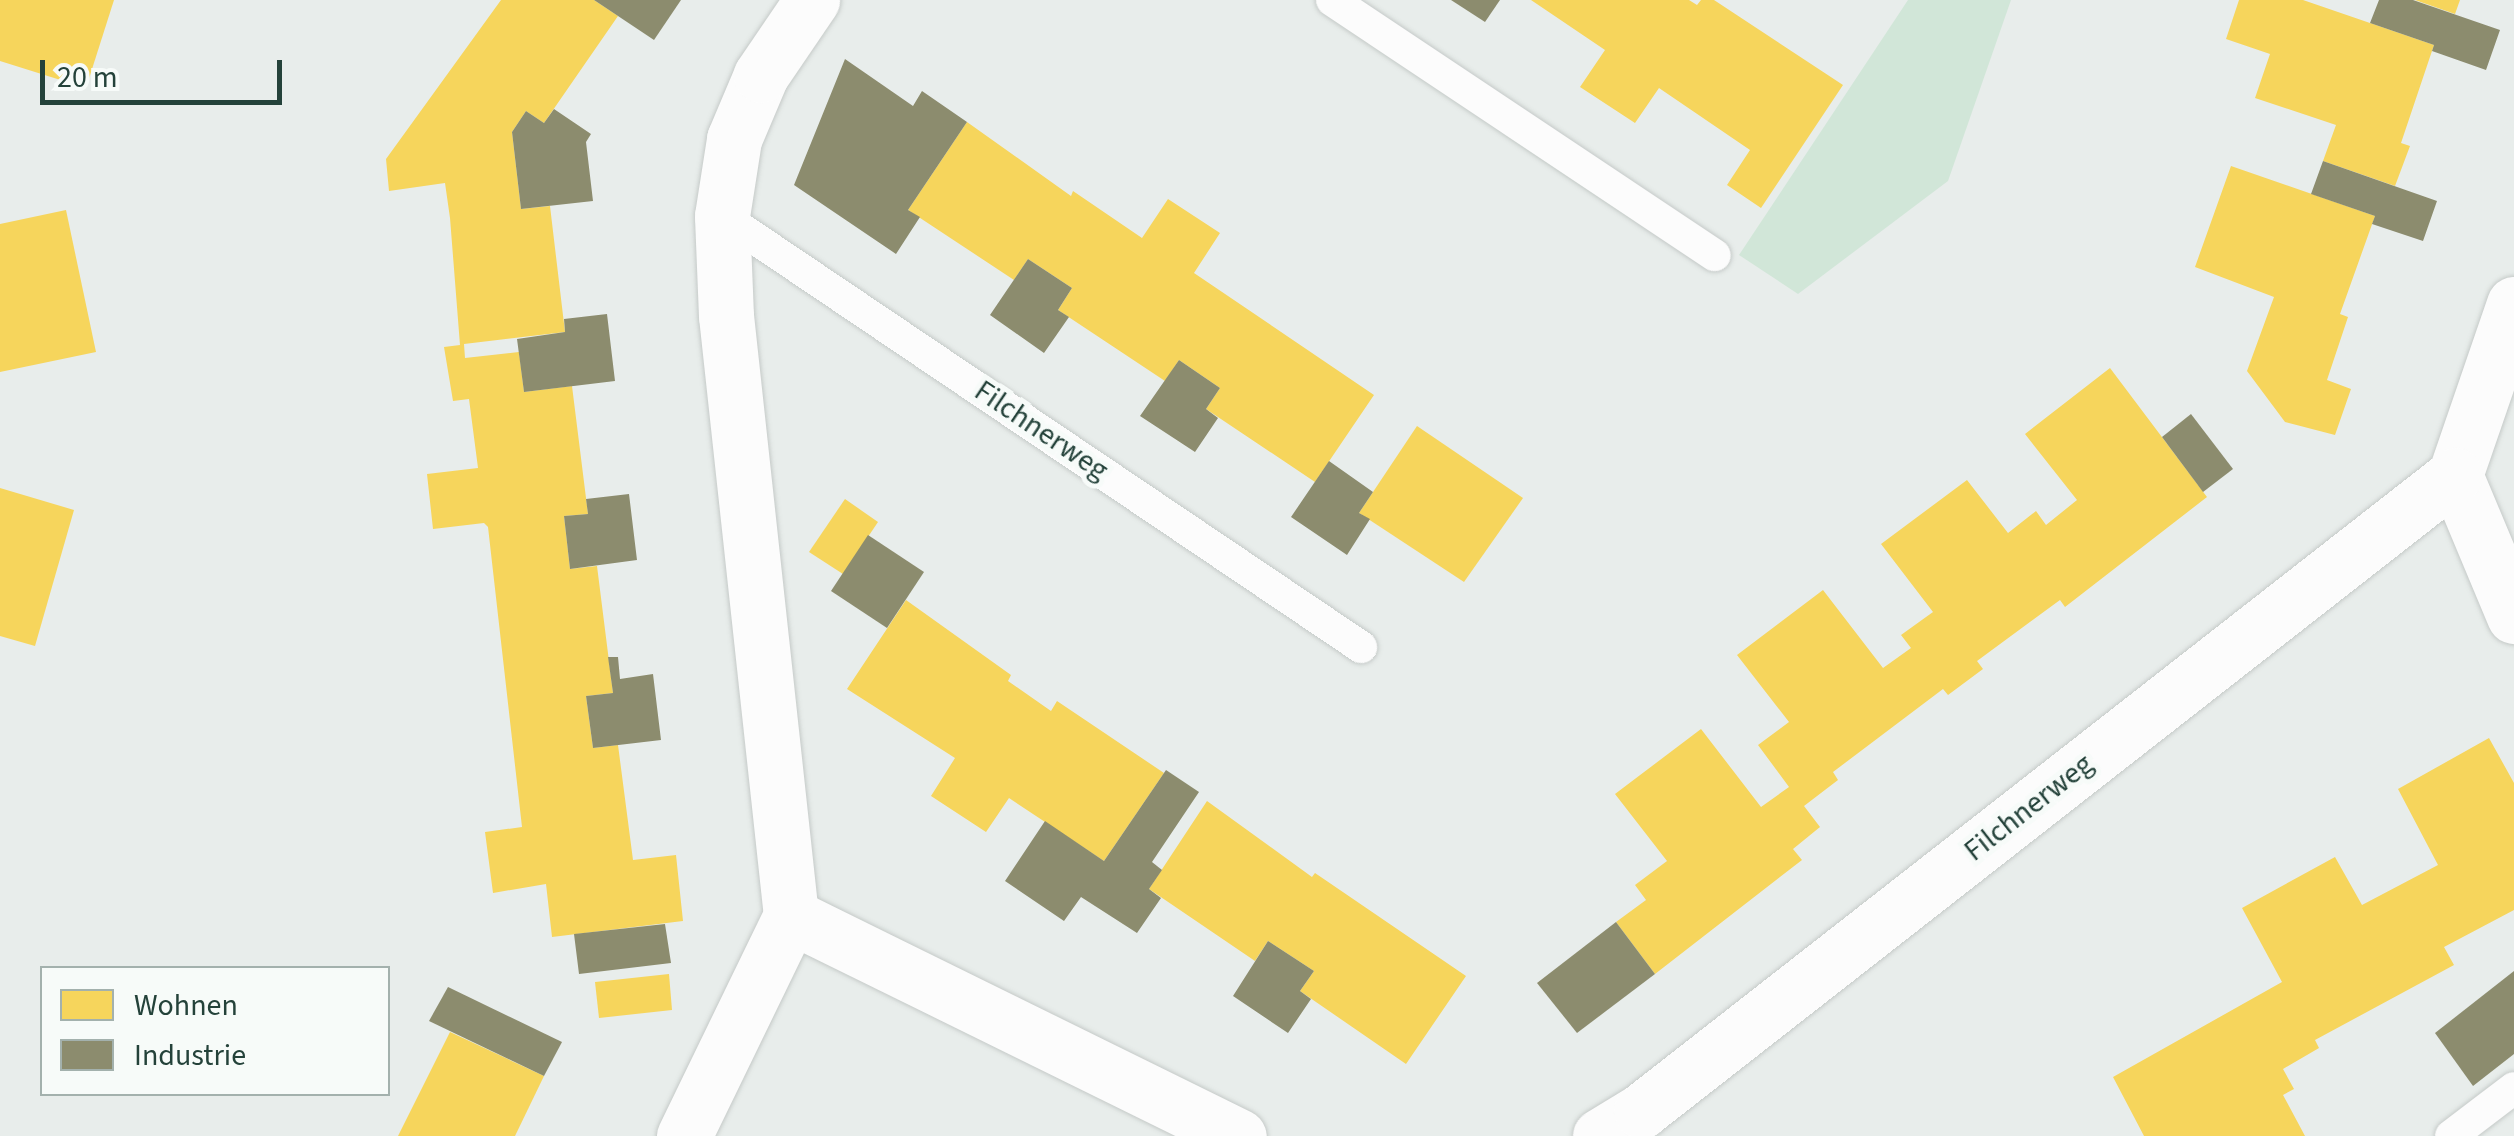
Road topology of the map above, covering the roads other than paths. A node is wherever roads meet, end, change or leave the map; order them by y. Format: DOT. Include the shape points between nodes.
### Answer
graph roads {
  1 [pos="812,0"];
  2 [pos="1332,0"];
  3 [pos="722,216"];
  4 [pos="1714,254"];
  5 [pos="2514,304"];
  6 [pos="2455,474"];
  7 [pos="2514,616"];
  8 [pos="1361,647"];
  9 [pos="791,916"];
  10 [pos="2514,1088"];
  11 [pos="684,1136"];
  12 [pos="1239,1136"];
  13 [pos="1600,1136"];
  14 [pos="2451,1136"];
  1 -- 3 [label="street" via="762,75 734,139"];
  2 -- 4 [label="lane"];
  3 -- 8 [label="lane, Filchnerweg"];
  3 -- 9 [label="street" via="726,316"];
  5 -- 6 [label="street"];
  6 -- 7 [label="street"];
  6 -- 13 [label="street, Filchnerweg" via="1642,1111"];
  9 -- 11 [label="street"];
  9 -- 12 [label="street"];
  10 -- 14 [label="lane"];
}
